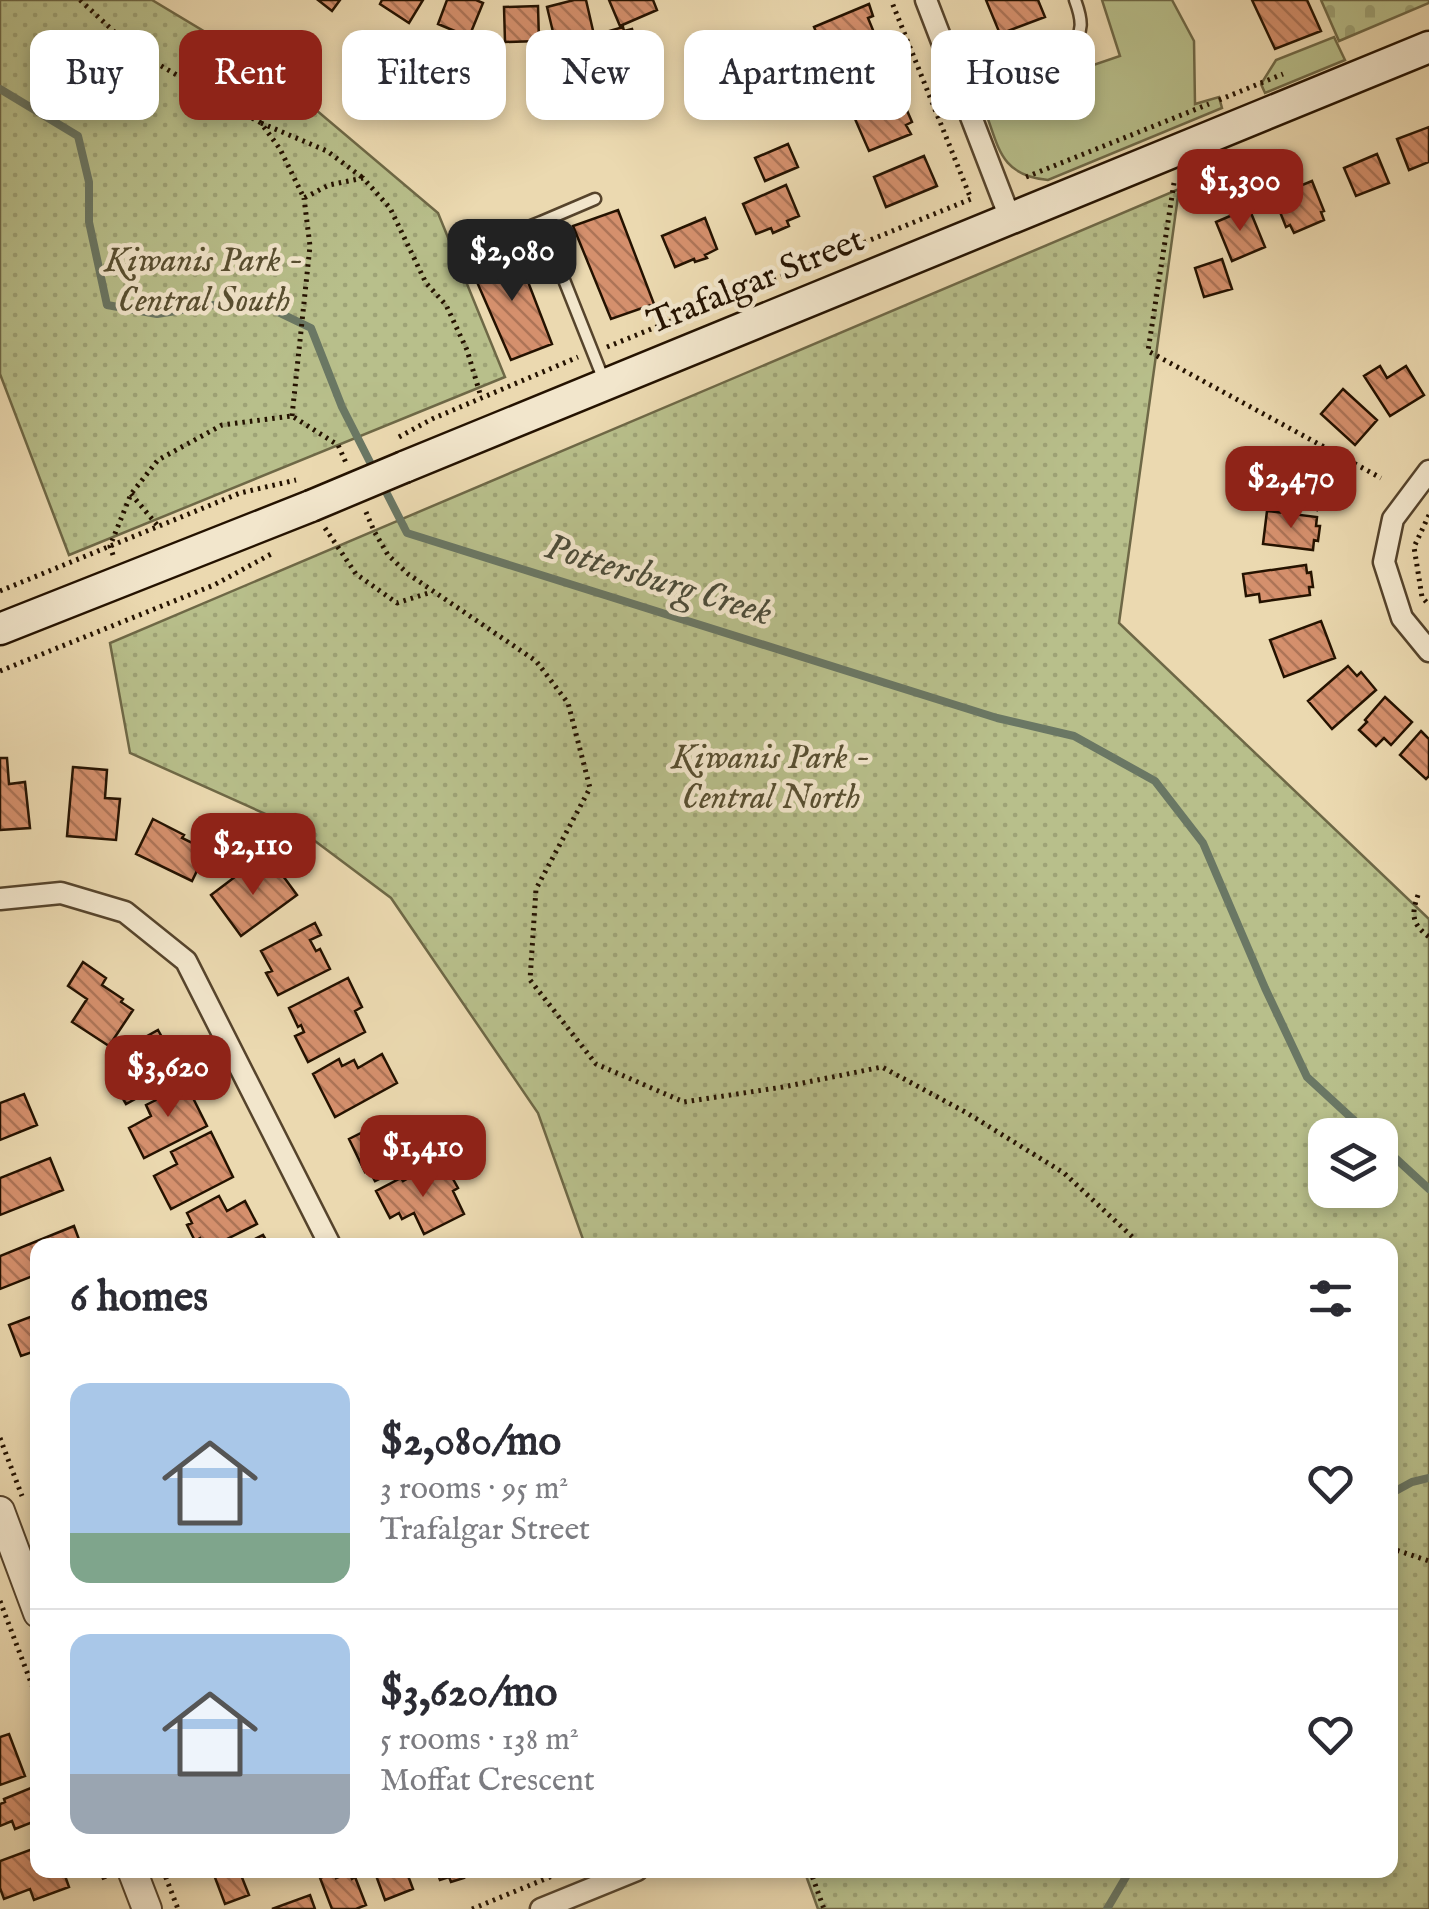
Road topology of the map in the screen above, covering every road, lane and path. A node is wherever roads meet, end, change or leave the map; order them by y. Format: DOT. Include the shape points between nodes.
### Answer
graph roads {
  1 [pos="80,0"];
  2 [pos="891,0"];
  3 [pos="926,0"];
  4 [pos="1075,0"];
  5 [pos="937,30"];
  6 [pos="1081,30"];
  7 [pos="1429,46"];
  8 [pos="1256,85"];
  9 [pos="972,120"];
  10 [pos="261,123"];
  11 [pos="363,178"];
  12 [pos="1026,178"];
  13 [pos="1174,183"];
  14 [pos="304,198"];
  15 [pos="595,198"];
  16 [pos="1010,218"];
  17 [pos="542,222"];
  18 [pos="476,248"];
  19 [pos="593,352"];
  20 [pos="605,384"];
  21 [pos="482,398"];
  22 [pos="292,416"];
  23 [pos="399,437"];
  24 [pos="1429,471"];
  25 [pos="1381,478"];
  26 [pos="352,479"];
  27 [pos="131,494"];
  28 [pos="360,496"];
  29 [pos="316,502"];
  30 [pos="1429,515"];
  31 [pos="159,526"];
  32 [pos="110,546"];
  33 [pos="276,551"];
  34 [pos="123,581"];
  35 [pos="0,591"];
  36 [pos="432,592"];
  37 [pos="1429,605"];
  38 [pos="0,630"];
  39 [pos="1429,651"];
  40 [pos="0,671"];
  41 [pos="1418,895"];
  42 [pos="0,899"];
  43 [pos="1429,937"];
  44 [pos="326,1238"];
  45 [pos="1134,1238"];
  46 [pos="0,1438"];
  47 [pos="12,1508"];
  48 [pos="1398,1551"];
  49 [pos="1429,1561"];
  50 [pos="30,1581"];
  51 [pos="0,1601"];
  52 [pos="30,1679"];
  53 [pos="135,1878"];
  54 [pos="166,1878"];
  55 [pos="548,1878"];
  56 [pos="597,1878"];
  57 [pos="813,1878"];
  58 [pos="147,1909"];
  59 [pos="178,1909"];
  60 [pos="472,1909"];
  61 [pos="541,1909"];
  62 [pos="824,1909"];
  1 -- 10 [label="path" via="135,51"];
  2 -- 19 [label="path" via="971,199"];
  3 -- 5 [label="street"];
  4 -- 6 [label="lane"];
  7 -- 16 [label="main road, Trafalgar Street"];
  8 -- 12 [label="path"];
  9 -- 16 [label="street"];
  10 -- 11 [label="path" via="327,151"];
  10 -- 14 [label="path"];
  11 -- 14 [label="path"];
  11 -- 21 [label="path" via="390,208 426,283 446,305"];
  13 -- 25 [label="path" via="1148,351"];
  14 -- 22 [label="path" via="310,246"];
  15 -- 17 [label="lane"];
  16 -- 20 [label="main road, Trafalgar Street"];
  17 -- 18 [label="lane"];
  17 -- 19 [label="lane"];
  19 -- 20 [label="lane"];
  19 -- 21 [label="path"];
  20 -- 29 [label="main road, Trafalgar Street, bridge"];
  21 -- 23 [label="path"];
  22 -- 26 [label="path" via="338,445"];
  22 -- 27 [label="path" via="222,425 158,460"];
  24 -- 39 [label="street" via="1393,519 1384,562 1402,618"];
  27 -- 31 [label="path"];
  27 -- 32 [label="path"];
  28 -- 36 [label="path" via="388,555"];
  29 -- 31 [label="path" via="240,493"];
  29 -- 34 [label="main road, Trafalgar Street"];
  29 -- 36 [label="path" via="356,574 397,603"];
  30 -- 37 [label="path" via="1414,547"];
  31 -- 32 [label="path"];
  32 -- 34 [label="path"];
  32 -- 35 [label="path"];
  33 -- 40 [label="path" via="214,585"];
  34 -- 38 [label="main road, Trafalgar Street"];
  36 -- 45 [label="path" via="536,662 568,703 590,788 536,889 530,980 596,1064 684,1102 882,1067 1064,1173"];
  41 -- 43 [label="path" via="1412,911"];
  42 -- 44 [label="street" via="61,893 125,912 186,960"];
  46 -- 47 [label="path"];
  47 -- 50 [label="street"];
  48 -- 49 [label="path"];
  51 -- 52 [label="path"];
  53 -- 58 [label="street"];
  54 -- 59 [label="path"];
  55 -- 60 [label="path"];
  56 -- 61 [label="street"];
  57 -- 62 [label="path"];
}
